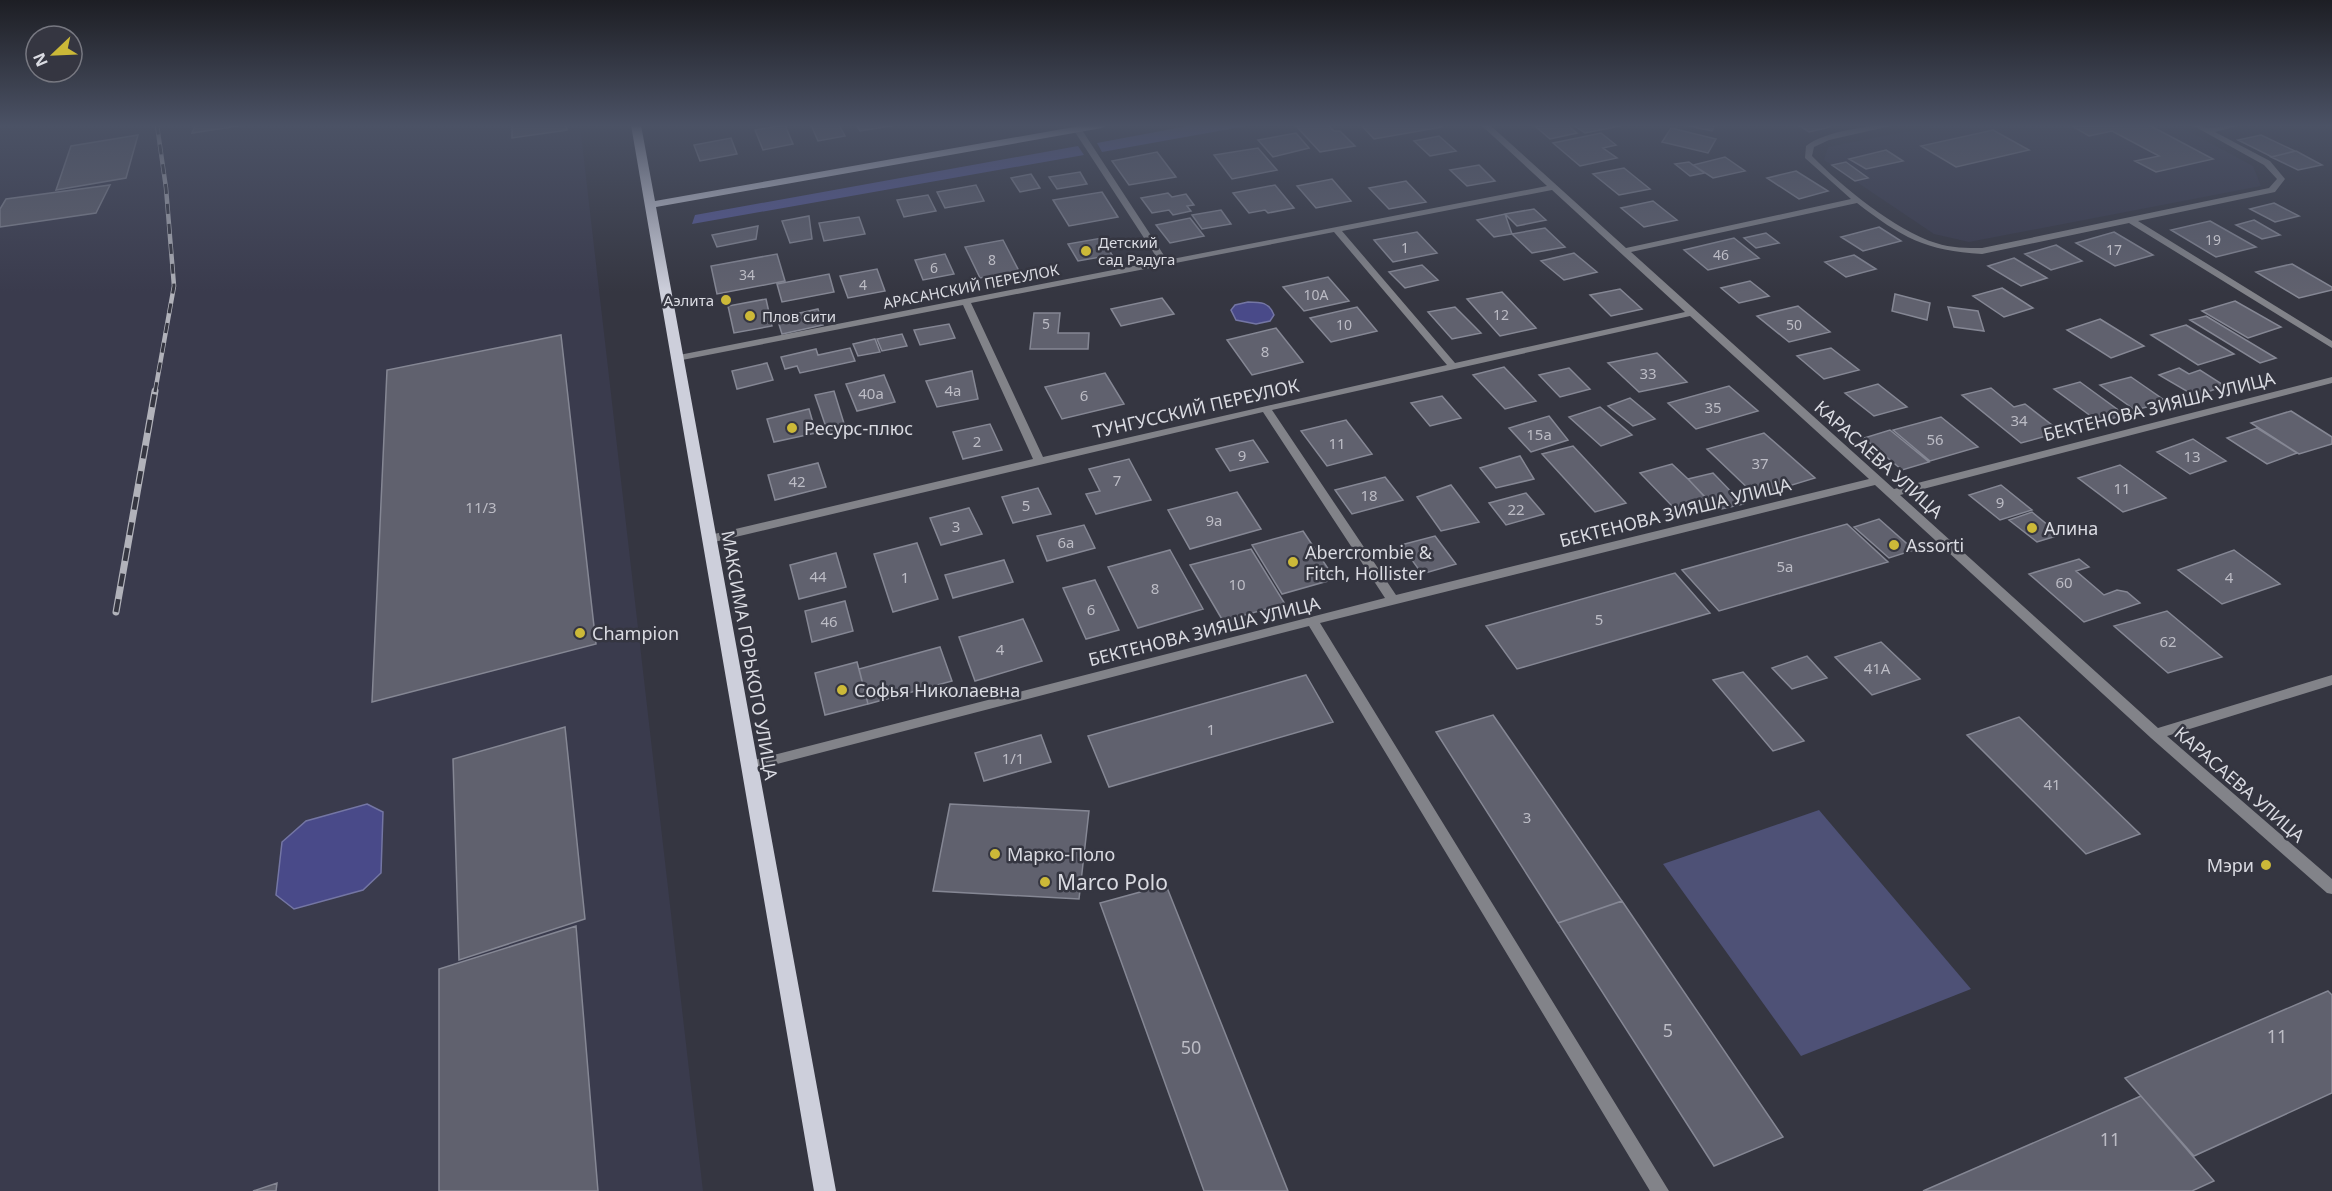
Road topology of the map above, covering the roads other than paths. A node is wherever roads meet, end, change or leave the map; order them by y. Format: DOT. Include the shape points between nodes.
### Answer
graph roads {
  1 [pos="646,181"];
  2 [pos="787,181"];
  3 [pos="1111,181"];
  4 [pos="1547,181"];
  5 [pos="1834,181"];
  6 [pos="2281,181"];
  7 [pos="1554,187"];
  8 [pos="1859,200"];
  9 [pos="650,205"];
  10 [pos="2131,220"];
  11 [pos="1337,230"];
  12 [pos="1624,251"];
  13 [pos="1165,263"];
  14 [pos="966,302"];
  15 [pos="1691,313"];
  16 [pos="2332,345"];
  17 [pos="677,358"];
  18 [pos="1453,366"];
  19 [pos="2332,380"];
  20 [pos="1266,408"];
  21 [pos="1039,462"];
  22 [pos="1877,481"];
  23 [pos="1890,494"];
  24 [pos="710,539"];
  25 [pos="1393,600"];
  26 [pos="1312,621"];
  27 [pos="2332,680"];
  28 [pos="2156,734"];
  29 [pos="750,766"];
  30 [pos="2332,888"];
  31 [pos="825,1191"];
  32 [pos="1660,1191"];
  1 -- 9 [label="main road, МАКСИМА ГОРЬКОГО УЛИЦА"];
  2 -- 9 [label="main road"];
  3 -- 13 [label="street"];
  4 -- 7 [label="street, КАРАСАЕВА УЛИЦА"];
  5 -- 8 [label="street"];
  6 -- 10 [label="street" via="2272,190"];
  7 -- 11 [label="street, АРАСАНСКИЙ ПЕРЕУЛОК"];
  7 -- 12 [label="street, КАРАСАЕВА УЛИЦА"];
  8 -- 10 [label="street" via="1927,243 1982,251"];
  8 -- 12 [label="street"];
  9 -- 17 [label="main road, МАКСИМА ГОРЬКОГО УЛИЦА"];
  10 -- 16 [label="street"];
  11 -- 13 [label="street, АРАСАНСКИЙ ПЕРЕУЛОК"];
  11 -- 18 [label="street"];
  12 -- 15 [label="street, КАРАСАЕВА УЛИЦА"];
  13 -- 14 [label="street, АРАСАНСКИЙ ПЕРЕУЛОК"];
  14 -- 17 [label="street, АРАСАНСКИЙ ПЕРЕУЛОК"];
  14 -- 21 [label="street"];
  15 -- 18 [label="street, ТУНГУССКИЙ ПЕРЕУЛОК"];
  15 -- 22 [label="street, КАРАСАЕВА УЛИЦА"];
  17 -- 24 [label="main road, МАКСИМА ГОРЬКОГО УЛИЦА"];
  18 -- 20 [label="street, ТУНГУССКИЙ ПЕРЕУЛОК"];
  19 -- 23 [label="street, БЕКТЕНОВА ЗИЯША УЛИЦА"];
  20 -- 21 [label="street, ТУНГУССКИЙ ПЕРЕУЛОК"];
  20 -- 25 [label="street"];
  21 -- 24 [label="street, ТУНГУССКИЙ ПЕРЕУЛОК"];
  22 -- 23 [label="street, КАРАСАЕВА УЛИЦА"];
  22 -- 25 [label="street, БЕКТЕНОВА ЗИЯША УЛИЦА"];
  23 -- 28 [label="street, КАРАСАЕВА УЛИЦА"];
  24 -- 29 [label="main road, МАКСИМА ГОРЬКОГО УЛИЦА"];
  25 -- 26 [label="street, БЕКТЕНОВА ЗИЯША УЛИЦА"];
  26 -- 29 [label="street, БЕКТЕНОВА ЗИЯША УЛИЦА"];
  26 -- 32 [label="street"];
  27 -- 28 [label="street"];
  28 -- 30 [label="street, КАРАСАЕВА УЛИЦА"];
  29 -- 31 [label="main road, МАКСИМА ГОРЬКОГО УЛИЦА"];
}
